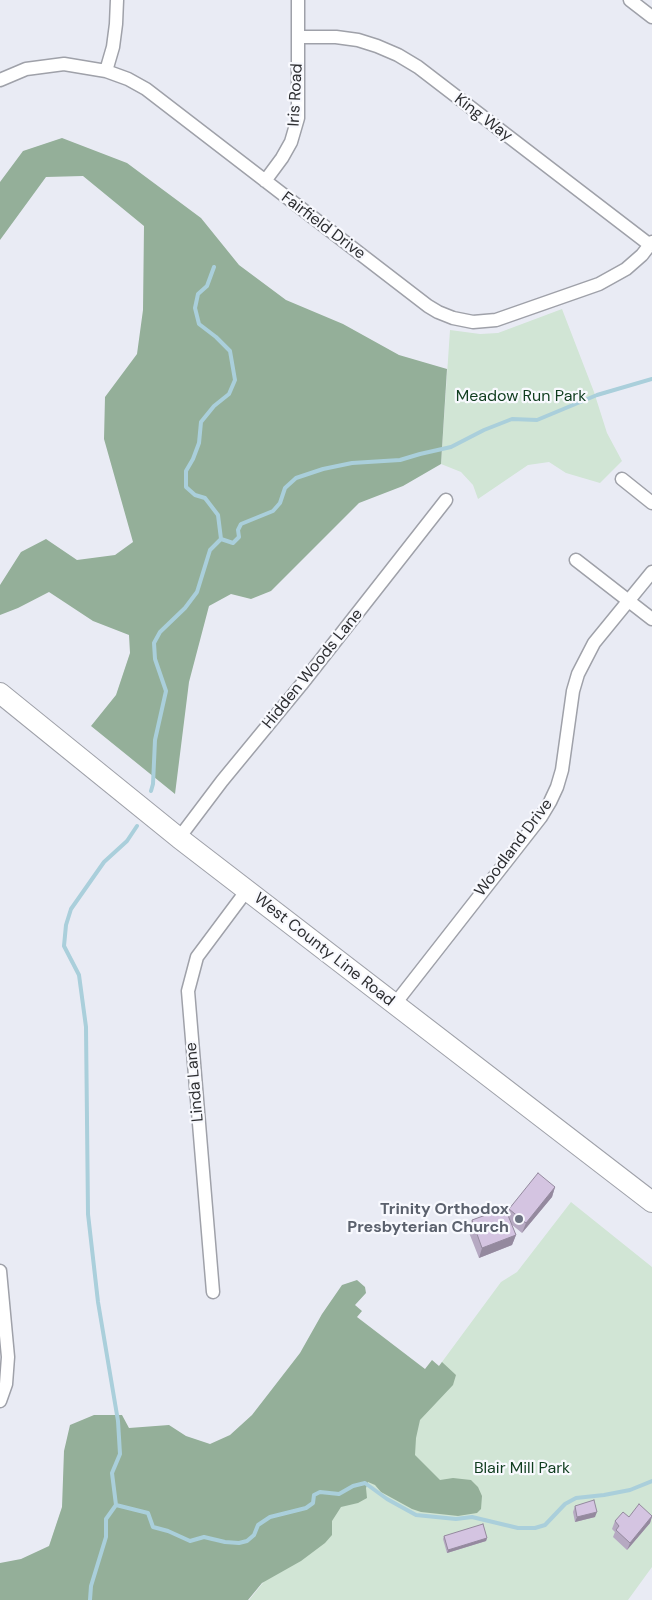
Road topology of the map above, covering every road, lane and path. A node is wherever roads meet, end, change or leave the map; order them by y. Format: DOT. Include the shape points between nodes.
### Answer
graph roads {
  1 [pos="117,0"];
  2 [pos="298,0"];
  3 [pos="630,0"];
  4 [pos="652,17"];
  5 [pos="298,36"];
  6 [pos="106,71"];
  7 [pos="0,80"];
  8 [pos="265,181"];
  9 [pos="651,243"];
  10 [pos="622,479"];
  11 [pos="446,500"];
  12 [pos="652,503"];
  13 [pos="576,560"];
  14 [pos="652,572"];
  15 [pos="629,601"];
  16 [pos="652,619"];
  17 [pos="0,694"];
  18 [pos="179,838"];
  19 [pos="247,890"];
  20 [pos="394,1005"];
  21 [pos="652,1202"];
  22 [pos="0,1271"];
  23 [pos="213,1292"];
  24 [pos="0,1401"];
  1 -- 6 [label="street" via="113,46"];
  2 -- 5 [label="street, Iris Road"];
  3 -- 4 [label="street"];
  5 -- 8 [label="street, Iris Road" via="298,118 282,158"];
  5 -- 9 [label="street, King Way" via="358,40 398,55"];
  6 -- 7 [label="street, Fairfield Drive" via="64,64 26,69"];
  6 -- 8 [label="street, Fairfield Drive" via="146,89"];
  8 -- 9 [label="street, Fairfield Drive" via="428,306 453,318 473,322 496,320 599,284 626,269"];
  10 -- 12 [label="street"];
  11 -- 18 [label="street, Hidden Woods Lane"];
  13 -- 15 [label="street"];
  14 -- 15 [label="street, Woodland Drive"];
  15 -- 16 [label="street"];
  15 -- 20 [label="street, Woodland Drive" via="594,643 578,674 562,770 550,802"];
  17 -- 18 [label="main road, West County Line Road"];
  18 -- 19 [label="main road, West County Line Road"];
  19 -- 20 [label="main road, West County Line Road"];
  19 -- 23 [label="street, Linda Lane" via="197,957 188,991"];
  20 -- 21 [label="main road, West County Line Road"];
  22 -- 24 [label="street" via="8,1357 6,1384"];
}
